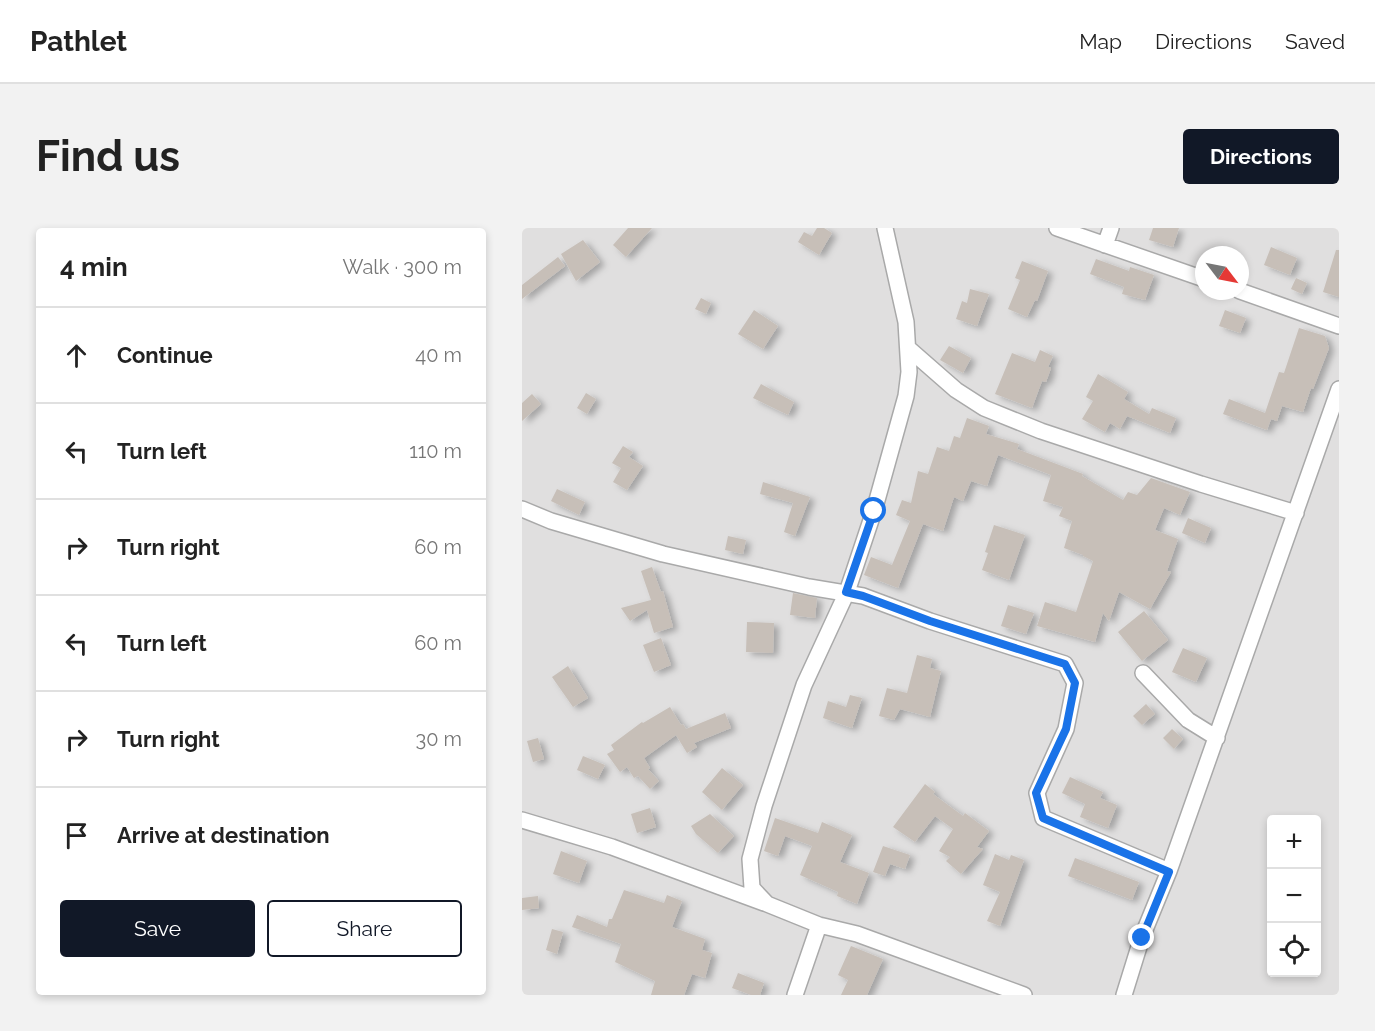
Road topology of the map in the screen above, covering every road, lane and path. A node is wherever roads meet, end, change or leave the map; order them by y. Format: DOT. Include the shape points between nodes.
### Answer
graph roads {
  1 [pos="885,228"];
  2 [pos="1057,228"];
  3 [pos="1111,228"];
  4 [pos="1105,245"];
  5 [pos="1195,276"];
  6 [pos="1249,294"];
  7 [pos="1339,326"];
  8 [pos="908,348"];
  9 [pos="1339,389"];
  10 [pos="522,509"];
  11 [pos="1296,513"];
  12 [pos="846,592"];
  13 [pos="1143,673"];
  14 [pos="1217,738"];
  15 [pos="522,820"];
  16 [pos="1169,872"];
  17 [pos="767,904"];
  18 [pos="819,925"];
  19 [pos="795,995"];
  20 [pos="1024,995"];
  21 [pos="1124,995"];
  1 -- 8 [label="street"];
  2 -- 4 [label="street"];
  3 -- 4 [label="street"];
  4 -- 5 [label="street"];
  6 -- 7 [label="street"];
  8 -- 11 [label="street" via="956,390 984,408 1052,435"];
  8 -- 12 [label="street" via="906,396 874,511"];
  9 -- 11 [label="street"];
  10 -- 12 [label="street" via="663,554"];
  11 -- 14 [label="street"];
  12 -- 16 [label="street" via="1065,664 1075,683 1066,729 1036,793 1043,818"];
  12 -- 17 [label="street" via="804,685 750,859 752,888"];
  13 -- 14 [label="street" via="1188,720"];
  14 -- 16 [label="street"];
  15 -- 17 [label="street" via="612,847"];
  16 -- 21 [label="street"];
  17 -- 18 [label="street"];
  18 -- 19 [label="street"];
  18 -- 20 [label="street" via="857,934"];
}
